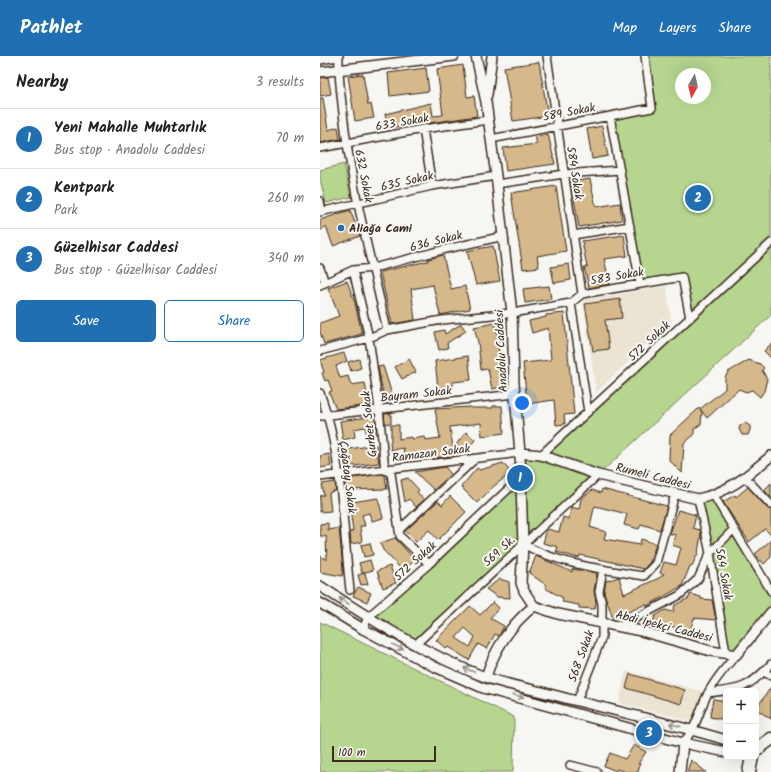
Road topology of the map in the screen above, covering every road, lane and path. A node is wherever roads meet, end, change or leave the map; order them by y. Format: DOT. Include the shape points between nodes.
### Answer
graph roads {
  1 [pos="338,56"];
  2 [pos="454,56"];
  3 [pos="476,56"];
  4 [pos="492,56"];
  5 [pos="547,56"];
  6 [pos="645,56"];
  7 [pos="320,59"];
  8 [pos="338,70"];
  9 [pos="320,72"];
  10 [pos="486,102"];
  11 [pos="610,116"];
  12 [pos="488,120"];
  13 [pos="557,126"];
  14 [pos="423,129"];
  15 [pos="491,139"];
  16 [pos="346,143"];
  17 [pos="320,148"];
  18 [pos="620,170"];
  19 [pos="564,174"];
  20 [pos="497,180"];
  21 [pos="432,186"];
  22 [pos="320,201"];
  23 [pos="358,204"];
  24 [pos="321,212"];
  25 [pos="630,226"];
  26 [pos="573,235"];
  27 [pos="504,236"];
  28 [pos="771,243"];
  29 [pos="320,268"];
  30 [pos="373,268"];
  31 [pos="353,270"];
  32 [pos="322,284"];
  33 [pos="640,284"];
  34 [pos="582,294"];
  35 [pos="572,303"];
  36 [pos="512,313"];
  37 [pos="690,318"];
  38 [pos="387,330"];
  39 [pos="370,338"];
  40 [pos="320,351"];
  41 [pos="320,393"];
  42 [pos="515,394"];
  43 [pos="380,409"];
  44 [pos="588,412"];
  45 [pos="328,415"];
  46 [pos="320,416"];
  47 [pos="520,453"];
  48 [pos="541,455"];
  49 [pos="771,456"];
  50 [pos="475,459"];
  51 [pos="385,470"];
  52 [pos="338,474"];
  53 [pos="598,475"];
  54 [pos="320,477"];
  55 [pos="745,477"];
  56 [pos="520,478"];
  57 [pos="675,494"];
  58 [pos="714,496"];
  59 [pos="698,499"];
  60 [pos="771,505"];
  61 [pos="734,529"];
  62 [pos="399,530"];
  63 [pos="523,544"];
  64 [pos="710,553"];
  65 [pos="429,564"];
  66 [pos="603,570"];
  67 [pos="320,586"];
  68 [pos="350,590"];
  69 [pos="771,591"];
  70 [pos="320,603"];
  71 [pos="534,606"];
  72 [pos="771,612"];
  73 [pos="368,617"];
  74 [pos="603,624"];
  75 [pos="619,627"];
  76 [pos="363,629"];
  77 [pos="416,644"];
  78 [pos="731,654"];
  79 [pos="771,664"];
  80 [pos="764,672"];
  81 [pos="771,676"];
  82 [pos="486,677"];
  83 [pos="708,693"];
  84 [pos="577,701"];
  85 [pos="694,730"];
  86 [pos="723,739"];
  87 [pos="683,743"];
  88 [pos="723,751"];
  89 [pos="570,765"];
  90 [pos="597,772"];
  91 [pos="680,772"];
  1 -- 7 [label="street"];
  1 -- 8 [label="street, 632 Sokak"];
  2 -- 8 [label="street"];
  3 -- 10 [label="street, Anadolu Caddesi"];
  4 -- 10 [label="street, Anadolu Caddesi"];
  5 -- 13 [label="street, 584 Sokak"];
  6 -- 11 [label="street, 589 Sokak" via="652,108"];
  8 -- 9 [label="street"];
  8 -- 16 [label="street, 632 Sokak"];
  10 -- 12 [label="street, Anadolu Caddesi"];
  11 -- 13 [label="street, 589 Sokak"];
  11 -- 18 [label="street"];
  12 -- 14 [label="street, 633 Sokak"];
  12 -- 15 [label="street, Anadolu Caddesi"];
  13 -- 15 [label="street, 589 Sokak"];
  13 -- 19 [label="street, 584 Sokak"];
  14 -- 16 [label="street, 633 Sokak"];
  14 -- 21 [label="street"];
  15 -- 20 [label="street, Anadolu Caddesi"];
  16 -- 17 [label="street, 633 Sokak"];
  16 -- 23 [label="street, 632 Sokak"];
  18 -- 19 [label="street, 635 Sokak"];
  18 -- 25 [label="street"];
  19 -- 20 [label="street, 635 Sokak"];
  19 -- 26 [label="street, 584 Sokak"];
  20 -- 21 [label="street, 635 Sokak"];
  20 -- 27 [label="street, Anadolu Caddesi"];
  21 -- 23 [label="street, 635 Sokak"];
  22 -- 24 [label="street"];
  23 -- 24 [label="street, 635 Sokak"];
  23 -- 30 [label="street, 632 Sokak"];
  25 -- 26 [label="street"];
  25 -- 33 [label="street"];
  26 -- 34 [label="street, 584 Sokak"];
  27 -- 30 [label="street, 636 Sokak"];
  27 -- 36 [label="street, Anadolu Caddesi"];
  28 -- 37 [label="street, 572 Sokak"];
  29 -- 32 [label="street"];
  30 -- 31 [label="street, 636 Sokak"];
  30 -- 38 [label="street, 632 Sokak"];
  31 -- 32 [label="street, 636 Sokak"];
  31 -- 39 [label="street, Gurbet Sokak"];
  33 -- 34 [label="street, 583 Sokak"];
  33 -- 37 [label="street, 583 Sokak" via="682,276"];
  34 -- 35 [label="street, 583 Sokak"];
  35 -- 36 [label="street"];
  35 -- 44 [label="street"];
  36 -- 38 [label="street" via="442,320"];
  36 -- 42 [label="street, Anadolu Caddesi"];
  37 -- 44 [label="street, 572 Sokak"];
  38 -- 39 [label="street"];
  39 -- 40 [label="street"];
  39 -- 43 [label="street, Gurbet Sokak"];
  41 -- 45 [label="street, Çağatay Sokak"];
  42 -- 43 [label="street, Bayram Sokak"];
  42 -- 47 [label="street, Anadolu Caddesi"];
  43 -- 45 [label="street, Bayram Sokak"];
  43 -- 51 [label="street, Gurbet Sokak"];
  44 -- 48 [label="street, 572 Sokak"];
  45 -- 46 [label="street, Bayram Sokak"];
  45 -- 52 [label="street, Çağatay Sokak"];
  47 -- 48 [label="street, Rumeli Caddesi"];
  47 -- 50 [label="street, Ramazan Sokak"];
  47 -- 56 [label="street, Anadolu Caddesi"];
  48 -- 53 [label="street, Rumeli Caddesi"];
  49 -- 55 [label="street, Rumeli Caddesi"];
  50 -- 51 [label="street, Ramazan Sokak"];
  50 -- 62 [label="street"];
  51 -- 52 [label="street, Ramazan Sokak"];
  51 -- 62 [label="street, Gurbet Sokak" via="391,473"];
  52 -- 54 [label="street, Ramazan Sokak"];
  52 -- 68 [label="street, Çağatay Sokak"];
  53 -- 57 [label="street, Rumeli Caddesi"];
  53 -- 63 [label="street, 569 Sk."];
  55 -- 58 [label="street, Rumeli Caddesi" via="731,488"];
  55 -- 60 [label="street"];
  56 -- 63 [label="street, Anadolu Caddesi"];
  56 -- 65 [label="street, 572 Sokak"];
  57 -- 59 [label="street, Rumeli Caddesi"];
  57 -- 66 [label="street" via="656,563 644,576"];
  58 -- 59 [label="street, Rumeli Caddesi"];
  58 -- 61 [label="street"];
  59 -- 64 [label="street, 564 Sokak"];
  61 -- 64 [label="street"];
  61 -- 69 [label="street"];
  62 -- 65 [label="street, Gurbet Sokak" via="400,536"];
  63 -- 66 [label="street" via="554,559"];
  63 -- 71 [label="street, Anadolu Caddesi" via="521,583"];
  63 -- 77 [label="street, 569 Sk."];
  64 -- 75 [label="street" via="698,579 680,595"];
  64 -- 78 [label="street, 564 Sokak"];
  65 -- 73 [label="street, 572 Sokak"];
  66 -- 74 [label="street, 568 Sokak" via="599,592"];
  73 -- 67 [label="street, one-way"];
  70 -- 76 [label="street"];
  71 -- 74 [label="street, Abdi İpekçi Caddesi"];
  71 -- 82 [label="street" via="524,614 497,649"];
  72 -- 78 [label="street"];
  73 -- 76 [label="street, 572 Sokak"];
  73 -- 77 [label="street"];
  74 -- 75 [label="street, Abdi İpekçi Caddesi"];
  74 -- 84 [label="street, 568 Sokak" via="602,637"];
  75 -- 78 [label="street, Abdi İpekçi Caddesi"];
  76 -- 87 [label="street, one-way" via="433,666 483,688"];
  82 -- 77 [label="street, one-way"];
  78 -- 83 [label="street"];
  79 -- 80 [label="street"];
  80 -- 81 [label="street"];
  80 -- 83 [label="street" via="748,686"];
  82 -- 84 [label="street"];
  83 -- 85 [label="street"];
  85 -- 84 [label="street, one-way"];
  85 -- 86 [label="street"];
  85 -- 87 [label="street"];
  87 -- 88 [label="street"];
  87 -- 91 [label="street"];
  89 -- 90 [label="street"];
}
